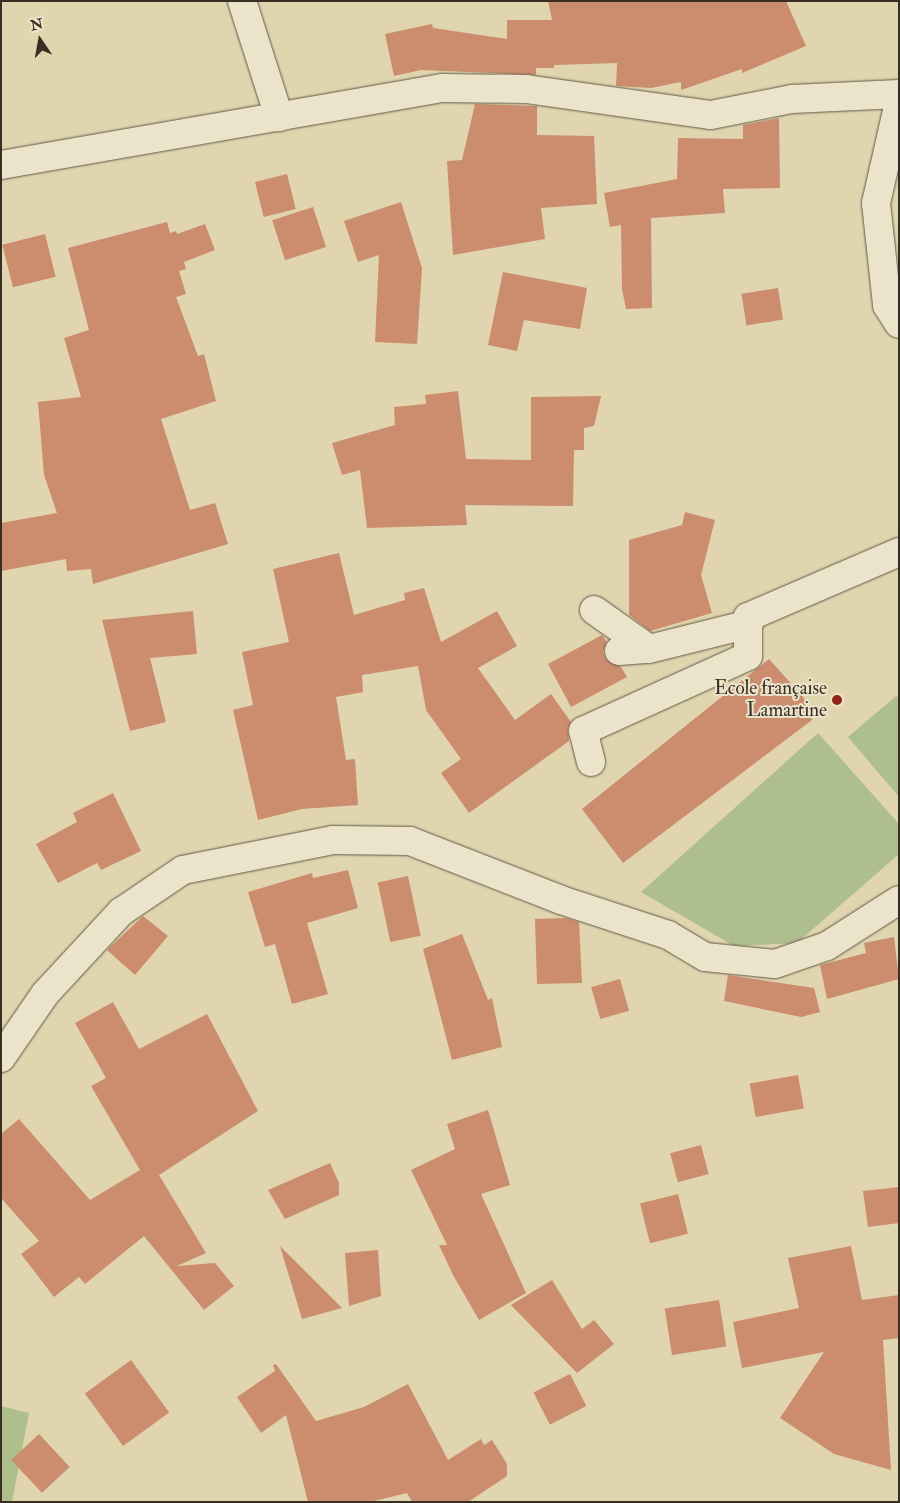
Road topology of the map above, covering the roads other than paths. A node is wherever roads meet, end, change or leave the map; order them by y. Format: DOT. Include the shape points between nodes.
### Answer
graph roads {
  1 [pos="242,1"];
  2 [pos="899,94"];
  3 [pos="899,102"];
  4 [pos="279,117"];
  5 [pos="1,165"];
  6 [pos="899,324"];
  7 [pos="899,552"];
  8 [pos="594,610"];
  9 [pos="748,624"];
  10 [pos="649,648"];
  11 [pos="619,651"];
  12 [pos="591,762"];
  13 [pos="899,900"];
  14 [pos="1,1058"];
  1 -- 4 [label="street"];
  2 -- 4 [label="street" via="792,99 711,115 526,89 443,88"];
  3 -- 6 [label="street" via="876,203 887,305"];
  4 -- 5 [label="street"];
  7 -- 9 [label="street" via="748,617"];
  8 -- 10 [label="street"];
  9 -- 10 [label="street"];
  9 -- 12 [label="street" via="748,656 736,665 583,731"];
  10 -- 11 [label="street"];
  13 -- 14 [label="street" via="827,946 776,964 705,957 668,935 561,900 410,841 333,840 183,870 121,912 45,994"];
}
